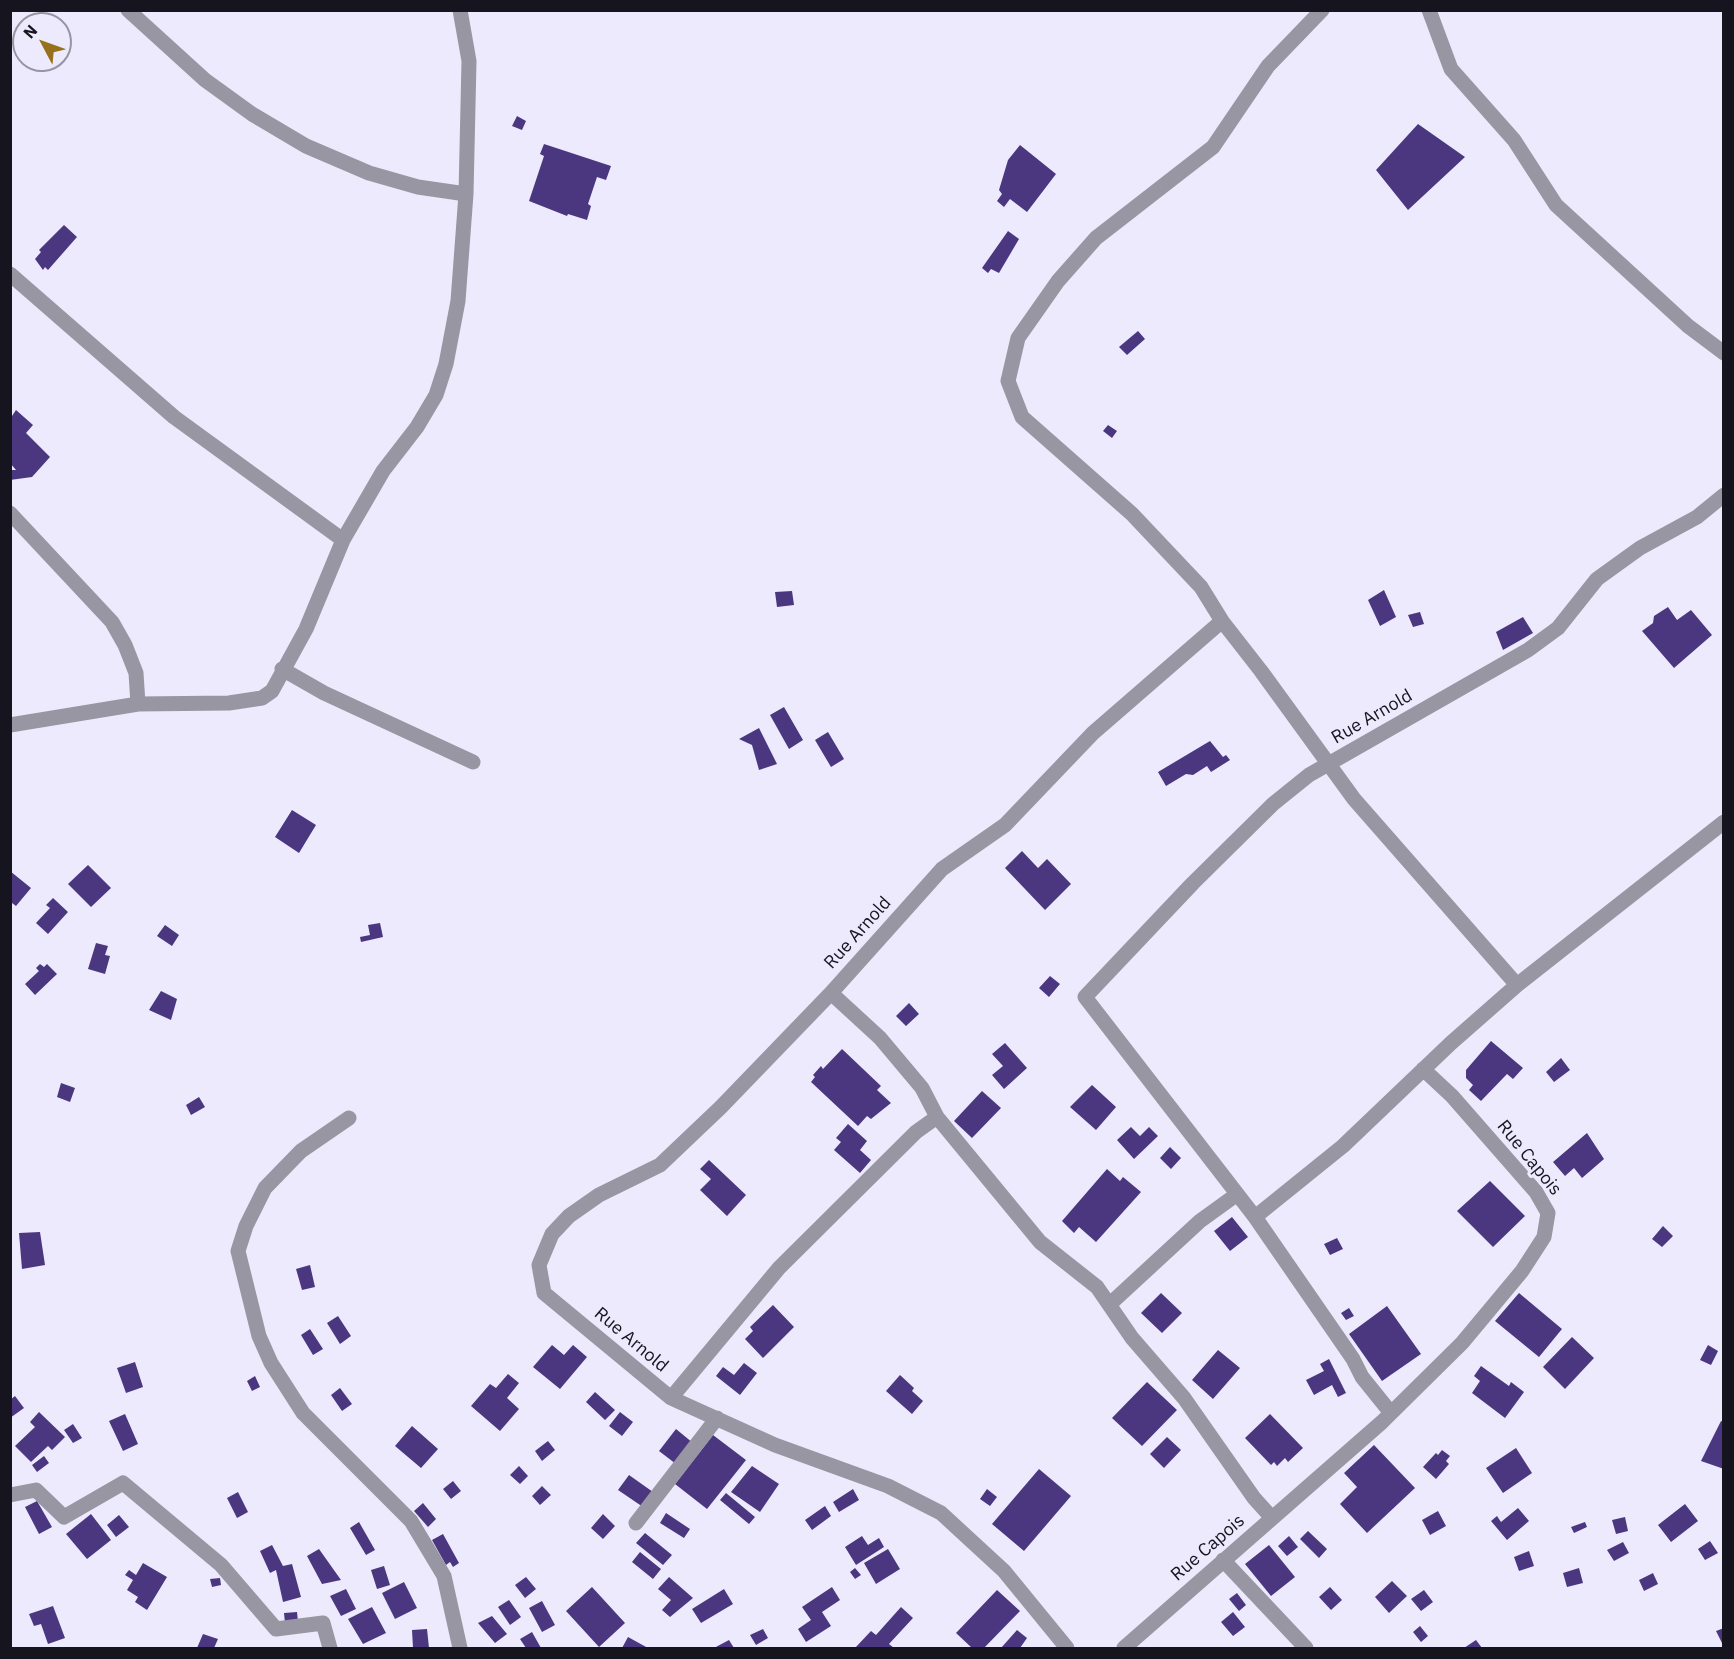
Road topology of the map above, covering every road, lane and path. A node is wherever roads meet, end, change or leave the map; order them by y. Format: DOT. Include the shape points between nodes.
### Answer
graph roads {
  1 [pos="128,10"];
  2 [pos="460,10"];
  3 [pos="1322,10"];
  4 [pos="1429,10"];
  5 [pos="466,194"];
  6 [pos="10,274"];
  7 [pos="1724,353"];
  8 [pos="1724,495"];
  9 [pos="10,513"];
  10 [pos="343,540"];
  11 [pos="1222,621"];
  12 [pos="282,669"];
  13 [pos="138,704"];
  14 [pos="10,724"];
  15 [pos="472,762"];
  16 [pos="1328,765"];
  17 [pos="1724,822"];
  18 [pos="1517,985"];
  19 [pos="831,993"];
  20 [pos="1424,1069"];
  21 [pos="937,1117"];
  22 [pos="349,1118"];
  23 [pos="1236,1195"];
  24 [pos="1255,1217"];
  25 [pos="1110,1304"];
  26 [pos="671,1398"];
  27 [pos="1391,1413"];
  28 [pos="717,1418"];
  29 [pos="10,1495"];
  30 [pos="1272,1518"];
  31 [pos="636,1523"];
  32 [pos="1223,1560"];
  33 [pos="330,1648"];
  34 [pos="460,1648"];
  35 [pos="1067,1648"];
  36 [pos="1124,1648"];
  37 [pos="1306,1648"];
  1 -- 5 [label="street" via="205,80 306,146 369,173 418,187"];
  2 -- 5 [label="street" via="469,61"];
  3 -- 11 [label="street" via="1268,66 1213,147 1096,238 1058,280 1018,338 1008,381 1022,417 1132,514 1202,587"];
  4 -- 7 [label="street" via="1451,69 1514,140 1556,204 1688,326"];
  5 -- 10 [label="street" via="458,301 436,395 383,471"];
  6 -- 10 [label="street" via="174,417"];
  8 -- 16 [label="street, Rue Arnold" via="1697,518 1640,548 1597,579 1558,628 1528,650"];
  9 -- 13 [label="street" via="112,622 136,673"];
  10 -- 12 [label="street" via="306,629"];
  11 -- 16 [label="street, Rue Arnold"];
  11 -- 19 [label="street, Rue Arnold" via="1093,733 1005,825 942,869"];
  12 -- 13 [label="street" via="272,691 262,698 229,703"];
  12 -- 15 [label="street" via="324,693"];
  13 -- 14 [label="street"];
  16 -- 18 [label="street"];
  16 -- 23 [label="street" via="1273,804 1085,997"];
  17 -- 18 [label="street"];
  18 -- 20 [label="street"];
  19 -- 21 [label="street" via="880,1038 922,1088"];
  19 -- 26 [label="street, Rue Arnold" via="660,1165 569,1216 552,1234 538,1264 544,1293"];
  20 -- 24 [label="street" via="1343,1146"];
  20 -- 27 [label="street, Rue Capois" via="1536,1192 1548,1213 1544,1238 1522,1271 1462,1343"];
  21 -- 25 [label="street" via="1040,1242 1097,1287"];
  21 -- 26 [label="street" via="916,1132 779,1268"];
  22 -- 34 [label="street" via="300,1151 265,1188 238,1251 259,1336 271,1364 303,1413 411,1521 444,1576"];
  23 -- 24 [label="street"];
  23 -- 25 [label="street" via="1200,1221"];
  24 -- 27 [label="street" via="1362,1377"];
  25 -- 30 [label="street"];
  26 -- 28 [label="street, Rue Arnold"];
  27 -- 30 [label="street, Rue Capois"];
  28 -- 31 [label="street"];
  28 -- 35 [label="street, Rue Arnold" via="775,1445 888,1486 941,1513 1004,1571"];
  29 -- 33 [label="street" via="36,1490 64,1517 123,1483 221,1565 276,1629 323,1623"];
  30 -- 32 [label="street, Rue Capois"];
  32 -- 36 [label="street, Rue Capois"];
  32 -- 37 [label="street"];
}
